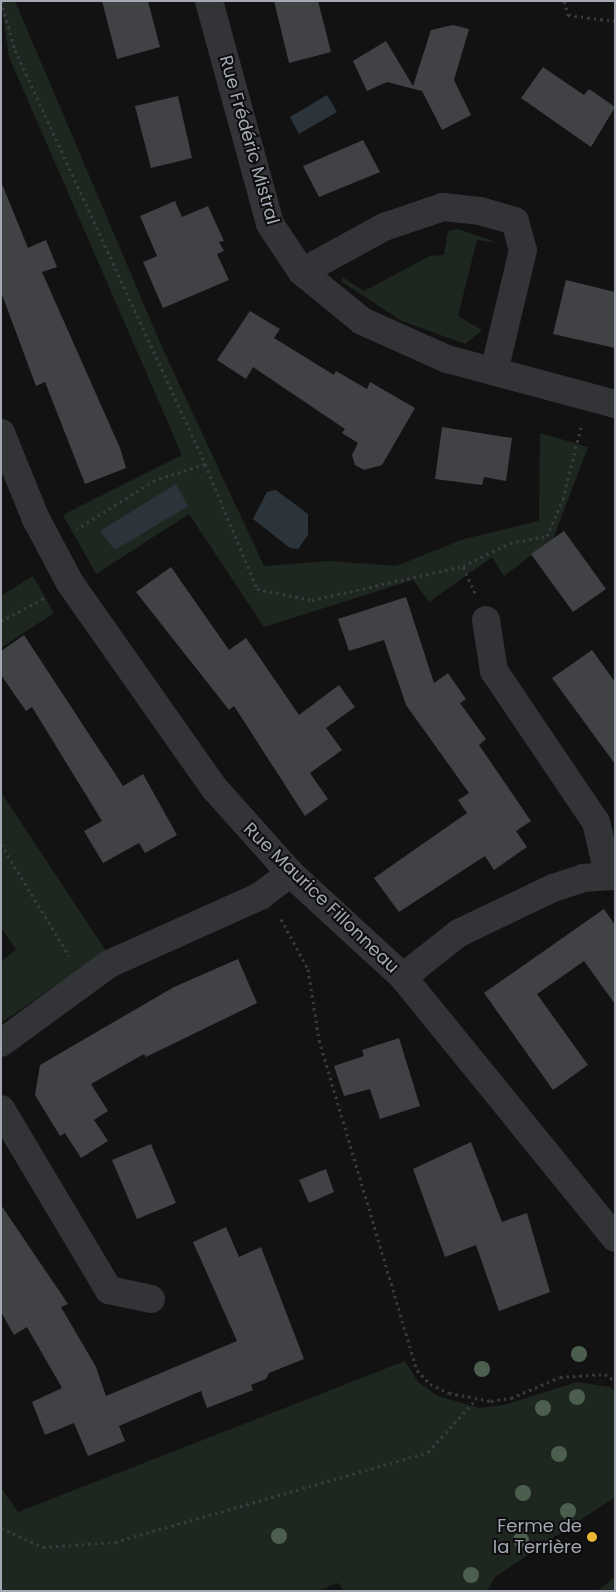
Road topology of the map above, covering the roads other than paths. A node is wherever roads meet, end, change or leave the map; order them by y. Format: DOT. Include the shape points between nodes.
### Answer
graph roads {
  1 [pos="209,1"];
  2 [pos="302,272"];
  3 [pos="494,372"];
  4 [pos="615,404"];
  5 [pos="1,433"];
  6 [pos="486,620"];
  7 [pos="290,872"];
  8 [pos="612,875"];
  9 [pos="403,976"];
  10 [pos="1,1043"];
  11 [pos="1,1109"];
  12 [pos="615,1238"];
  13 [pos="151,1299"];
  1 -- 2 [label="street, Rue Frédéric Mistral" via="270,224"];
  2 -- 3 [label="street, Rue Frédéric Mistral" via="362,321 447,359"];
  2 -- 3 [label="street" via="384,227 443,207 480,211 515,222 524,250"];
  3 -- 4 [label="street, Rue Frédéric Mistral"];
  5 -- 7 [label="street, Rue Maurice Fillonneau" via="49,547 70,583 221,796"];
  6 -- 8 [label="street" via="494,671 596,822"];
  7 -- 9 [label="street, Rue Maurice Fillonneau"];
  7 -- 10 [label="street" via="260,896 146,946 84,980"];
  8 -- 9 [label="street" via="553,888 459,933"];
  9 -- 12 [label="street, Rue Maurice Fillonneau"];
  11 -- 13 [label="street" via="109,1290"];
}
